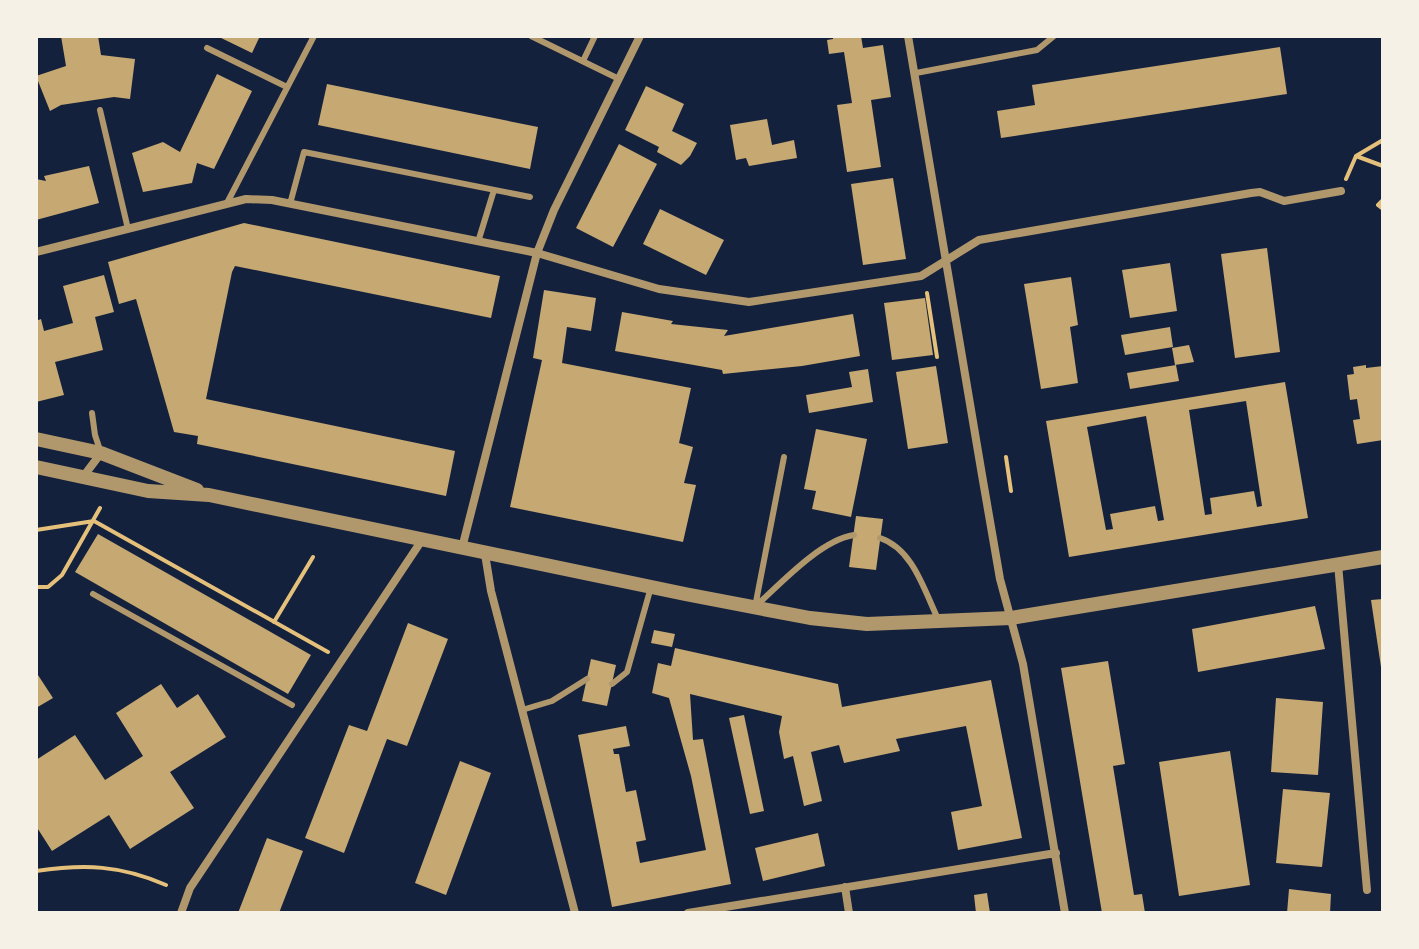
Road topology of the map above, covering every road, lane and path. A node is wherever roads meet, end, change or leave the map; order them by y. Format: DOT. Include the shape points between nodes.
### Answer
graph roads {
  1 [pos="314,36"];
  2 [pos="531,36"];
  3 [pos="595,36"];
  4 [pos="640,36"];
  5 [pos="908,36"];
  6 [pos="1054,36"];
  7 [pos="207,48"];
  8 [pos="583,61"];
  9 [pos="916,73"];
  10 [pos="619,79"];
  11 [pos="287,87"];
  12 [pos="100,110"];
  13 [pos="1383,140"];
  14 [pos="1356,156"];
  15 [pos="1383,166"];
  16 [pos="494,190"];
  17 [pos="1341,191"];
  18 [pos="530,197"];
  19 [pos="1383,200"];
  20 [pos="290,204"];
  21 [pos="226,205"];
  22 [pos="1383,209"];
  23 [pos="128,229"];
  24 [pos="478,242"];
  25 [pos="36,252"];
  26 [pos="537,253"];
  27 [pos="947,262"];
  28 [pos="927,293"];
  29 [pos="937,357"];
  30 [pos="92,413"];
  31 [pos="36,439"];
  32 [pos="101,453"];
  33 [pos="784,457"];
  34 [pos="1006,457"];
  35 [pos="36,467"];
  36 [pos="83,477"];
  37 [pos="1011,491"];
  38 [pos="209,495"];
  39 [pos="100,508"];
  40 [pos="94,521"];
  41 [pos="36,530"];
  42 [pos="854,535"];
  43 [pos="880,538"];
  44 [pos="422,540"];
  45 [pos="462,549"];
  46 [pos="485,554"];
  47 [pos="313,557"];
  48 [pos="1383,557"];
  49 [pos="1338,564"];
  50 [pos="36,587"];
  51 [pos="651,587"];
  52 [pos="93,594"];
  53 [pos="755,607"];
  54 [pos="1011,618"];
  55 [pos="274,622"];
  56 [pos="939,622"];
  57 [pos="328,652"];
  58 [pos="587,679"];
  59 [pos="612,684"];
  60 [pos="292,705"];
  61 [pos="522,710"];
  62 [pos="1056,853"];
  63 [pos="36,871"];
  64 [pos="166,885"];
  65 [pos="845,887"];
  66 [pos="1367,890"];
  67 [pos="181,913"];
  68 [pos="575,913"];
  69 [pos="688,913"];
  70 [pos="849,913"];
  71 [pos="1065,913"];
  1 -- 11 [label="lane"];
  2 -- 8 [label="lane"];
  3 -- 8 [label="lane"];
  4 -- 10 [label="street"];
  5 -- 9 [label="street"];
  6 -- 9 [label="lane" via="1037,50"];
  7 -- 11 [label="lane"];
  8 -- 10 [label="lane"];
  9 -- 27 [label="street"];
  10 -- 26 [label="street"];
  11 -- 21 [label="lane"];
  12 -- 23 [label="lane"];
  13 -- 14 [label="path"];
  14 -- 15 [label="path"];
  14 -- 17 [label="path"];
  16 -- 18 [label="lane"];
  16 -- 20 [label="lane" via="304,152"];
  16 -- 24 [label="lane"];
  17 -- 27 [label="street" via="1284,201 1251,193 979,240"];
  19 -- 22 [label="path" via="1378,205"];
  20 -- 21 [label="street" via="246,199"];
  20 -- 24 [label="street"];
  21 -- 23 [label="street"];
  23 -- 25 [label="street"];
  24 -- 26 [label="street"];
  26 -- 27 [label="street" via="659,289 749,302 921,276"];
  26 -- 45 [label="street"];
  27 -- 54 [label="street"];
  28 -- 29 [label="path"];
  30 -- 32 [label="lane"];
  31 -- 32 [label="street"];
  32 -- 36 [label="street"];
  32 -- 38 [label="street"];
  33 -- 53 [label="lane"];
  34 -- 37 [label="path"];
  35 -- 36 [label="street"];
  36 -- 38 [label="street" via="148,491"];
  38 -- 44 [label="street"];
  39 -- 40 [label="path"];
  40 -- 41 [label="path"];
  40 -- 50 [label="path" via="62,575 48,587"];
  40 -- 55 [label="path"];
  42 -- 53 [label="lane" via="827,545"];
  43 -- 56 [label="lane" via="908,559"];
  44 -- 45 [label="street"];
  44 -- 67 [label="street" via="190,888"];
  45 -- 46 [label="street"];
  46 -- 51 [label="street"];
  46 -- 61 [label="street"];
  47 -- 55 [label="path"];
  48 -- 49 [label="street"];
  49 -- 54 [label="street"];
  49 -- 66 [label="street"];
  51 -- 53 [label="street"];
  51 -- 59 [label="lane" via="627,672"];
  52 -- 60 [label="lane"];
  53 -- 56 [label="street" via="854,623"];
  54 -- 56 [label="street"];
  54 -- 62 [label="street"];
  55 -- 57 [label="path"];
  58 -- 61 [label="lane" via="552,701"];
  61 -- 68 [label="street"];
  62 -- 65 [label="street"];
  62 -- 71 [label="street"];
  63 -- 64 [label="path" via="77,865 122,869"];
  65 -- 69 [label="street"];
  65 -- 70 [label="street"];
}
